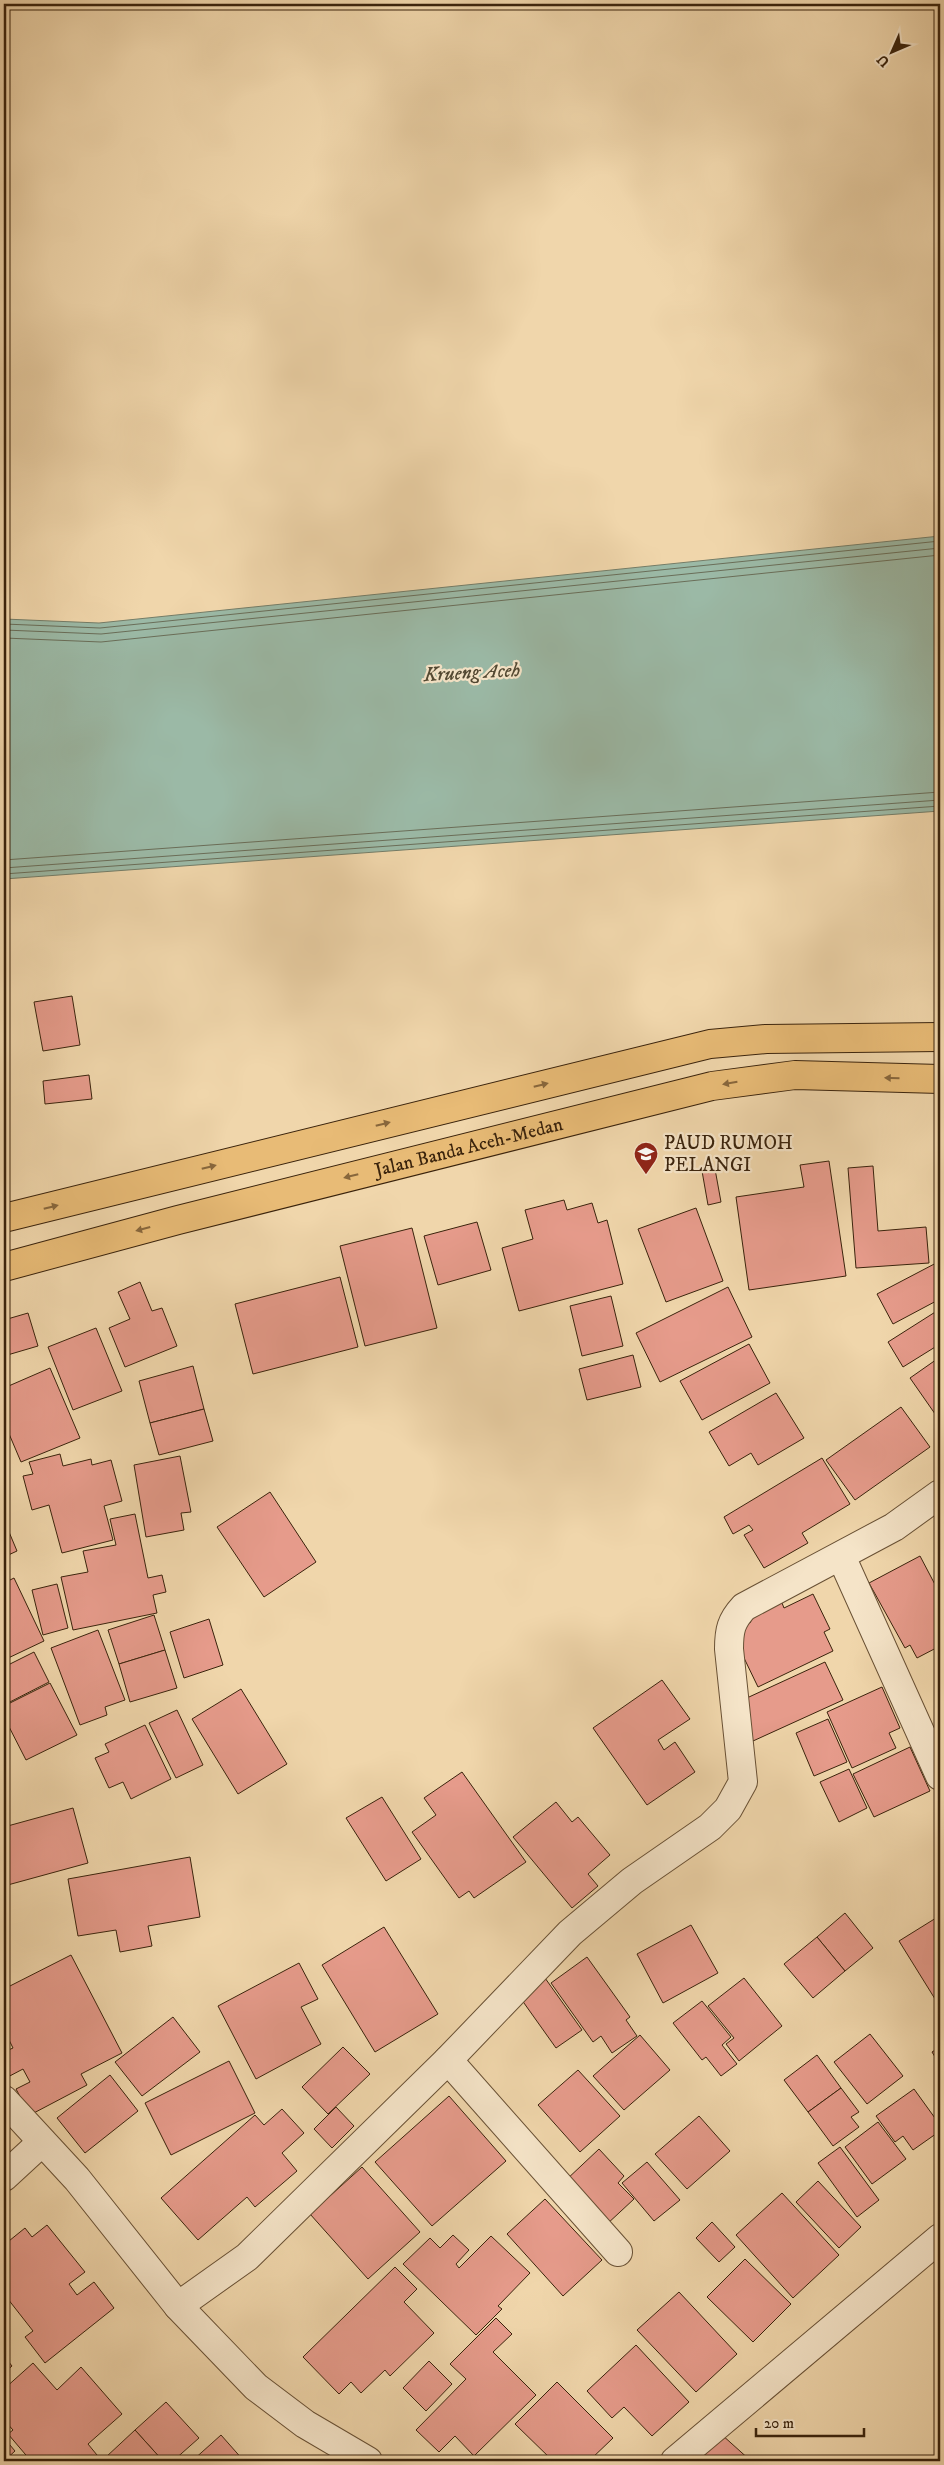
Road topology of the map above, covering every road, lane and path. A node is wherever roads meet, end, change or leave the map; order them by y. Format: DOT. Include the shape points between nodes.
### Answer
graph roads {
  1 [pos="940,1037"];
  2 [pos="940,1079"];
  3 [pos="164,1178"];
  4 [pos="4,1218"];
  5 [pos="178,1220"];
  6 [pos="4,1267"];
  7 [pos="940,1494"];
  8 [pos="841,1556"];
  9 [pos="940,1776"];
  10 [pos="448,2060"];
  11 [pos="4,2100"];
  12 [pos="42,2142"];
  13 [pos="4,2177"];
  14 [pos="940,2238"];
  15 [pos="618,2252"];
  16 [pos="178,2306"];
  17 [pos="352,2457"];
  18 [pos="675,2461"];
  3 -- 1 [label="highway, one-way" via="710,1044 766,1039"];
  2 -- 5 [label="highway, Jalan Banda Aceh-Medan, one-way" via="795,1075 712,1086"];
  4 -- 3 [label="highway, one-way"];
  3 -- 5 [label="highway"];
  5 -- 6 [label="highway, Jalan Banda Aceh-Medan, one-way"];
  7 -- 8 [label="street" via="894,1527"];
  8 -- 9 [label="street"];
  8 -- 10 [label="street" via="744,1607 733,1618 729,1649 743,1782 728,1809 710,1827 632,1881 570,1933"];
  10 -- 15 [label="street"];
  10 -- 16 [label="street" via="247,2257"];
  11 -- 12 [label="street"];
  12 -- 13 [label="street"];
  12 -- 16 [label="street" via="77,2179"];
  14 -- 18 [label="street"];
  16 -- 17 [label="street" via="256,2387"];
}
